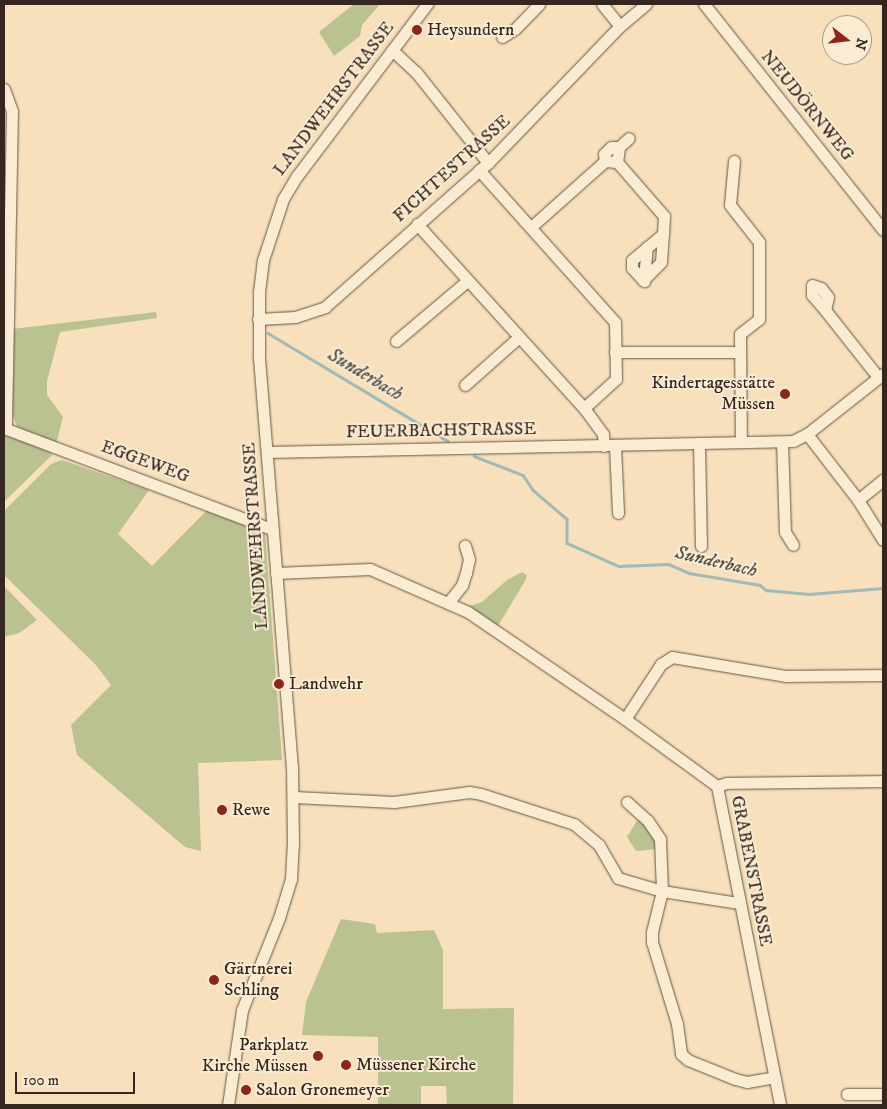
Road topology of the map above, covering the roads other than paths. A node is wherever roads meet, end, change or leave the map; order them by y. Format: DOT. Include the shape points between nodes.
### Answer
graph roads {
  1 [pos="427,4"];
  2 [pos="539,4"];
  3 [pos="602,4"];
  4 [pos="646,4"];
  5 [pos="704,4"];
  6 [pos="620,26"];
  7 [pos="502,37"];
  8 [pos="392,50"];
  9 [pos="4,89"];
  10 [pos="629,138"];
  11 [pos="619,147"];
  12 [pos="604,161"];
  13 [pos="734,161"];
  14 [pos="617,162"];
  15 [pos="488,163"];
  16 [pos="479,170"];
  17 [pos="418,224"];
  18 [pos="531,227"];
  19 [pos="883,230"];
  20 [pos="663,234"];
  21 [pos="646,251"];
  22 [pos="661,257"];
  23 [pos="467,281"];
  24 [pos="824,310"];
  25 [pos="258,319"];
  26 [pos="518,338"];
  27 [pos="396,341"];
  28 [pos="615,352"];
  29 [pos="740,352"];
  30 [pos="881,376"];
  31 [pos="465,385"];
  32 [pos="584,408"];
  33 [pos="5,428"];
  34 [pos="807,434"];
  35 [pos="741,441"];
  36 [pos="782,442"];
  37 [pos="699,443"];
  38 [pos="610,446"];
  39 [pos="267,452"];
  40 [pos="883,480"];
  41 [pos="858,500"];
  42 [pos="618,513"];
  43 [pos="271,529"];
  44 [pos="883,540"];
  45 [pos="465,546"];
  46 [pos="702,546"];
  47 [pos="793,546"];
  48 [pos="276,573"];
  49 [pos="448,603"];
  50 [pos="883,675"];
  51 [pos="625,719"];
  52 [pos="883,781"];
  53 [pos="717,786"];
  54 [pos="294,797"];
  55 [pos="627,802"];
  56 [pos="662,891"];
  57 [pos="738,902"];
  58 [pos="775,1077"];
  59 [pos="846,1094"];
  60 [pos="883,1094"];
  61 [pos="228,1105"];
  62 [pos="780,1105"];
  1 -- 8 [label="street, LANDWEHRSTRASSE"];
  2 -- 7 [label="street" via="515,29"];
  3 -- 6 [label="street"];
  4 -- 6 [label="street, FICHTESTRASSE"];
  5 -- 19 [label="street, NEUDÖRNWEG"];
  6 -- 15 [label="street, FICHTESTRASSE"];
  8 -- 15 [label="street" via="416,72"];
  8 -- 25 [label="street, LANDWEHRSTRASSE" via="307,161 284,199 263,260"];
  9 -- 33 [label="street, EGGEWEG" via="12,111"];
  10 -- 11 [label="street"];
  11 -- 12 [label="street" via="612,147 604,154"];
  11 -- 14 [label="street"];
  12 -- 14 [label="street"];
  12 -- 18 [label="street"];
  13 -- 29 [label="street" via="730,205 758,242 759,319 740,334"];
  14 -- 20 [label="street" via="664,216"];
  15 -- 16 [label="street, FICHTESTRASSE"];
  16 -- 17 [label="street, FICHTESTRASSE"];
  16 -- 18 [label="street"];
  17 -- 23 [label="street"];
  17 -- 25 [label="street, FICHTESTRASSE" via="325,306 295,317"];
  18 -- 28 [label="street" via="615,322"];
  20 -- 21 [label="street"];
  20 -- 22 [label="street"];
  21 -- 22 [label="street"];
  21 -- 22 [label="street" via="632,260 632,268 644,280 661,262"];
  23 -- 26 [label="street"];
  23 -- 27 [label="street"];
  24 -- 30 [label="street"];
  25 -- 39 [label="street, LANDWEHRSTRASSE"];
  26 -- 31 [label="street"];
  26 -- 32 [label="street"];
  28 -- 29 [label="street"];
  28 -- 32 [label="street" via="616,379"];
  29 -- 35 [label="street"];
  30 -- 34 [label="street, FEUERBACHSTRASSE"];
  32 -- 38 [label="street"];
  33 -- 43 [label="street, EGGEWEG"];
  34 -- 36 [label="street, FEUERBACHSTRASSE"];
  34 -- 41 [label="street"];
  35 -- 36 [label="street, FEUERBACHSTRASSE"];
  35 -- 37 [label="street, FEUERBACHSTRASSE"];
  36 -- 47 [label="street" via="785,532"];
  37 -- 38 [label="street, FEUERBACHSTRASSE"];
  37 -- 46 [label="street"];
  38 -- 39 [label="street, FEUERBACHSTRASSE"];
  38 -- 42 [label="street"];
  39 -- 43 [label="street, LANDWEHRSTRASSE"];
  40 -- 41 [label="street"];
  41 -- 44 [label="street"];
  43 -- 48 [label="street, LANDWEHRSTRASSE"];
  45 -- 49 [label="street" via="469,559 466,573 462,585"];
  48 -- 49 [label="street, GRABENSTRASSE" via="370,569"];
  48 -- 54 [label="street, LANDWEHRSTRASSE"];
  49 -- 51 [label="street, GRABENSTRASSE" via="468,612"];
  50 -- 51 [label="street" via="786,676 672,657 661,664"];
  51 -- 53 [label="street, GRABENSTRASSE"];
  52 -- 53 [label="street"];
  53 -- 57 [label="street, GRABENSTRASSE"];
  54 -- 56 [label="street" via="394,802 469,792 481,794 574,824 599,845 618,878"];
  54 -- 61 [label="street, LANDWEHRSTRASSE" via="291,879 279,918 248,991"];
  55 -- 56 [label="street" via="648,821 660,839"];
  56 -- 57 [label="street"];
  56 -- 58 [label="street" via="652,942 677,1024 681,1054 688,1060 747,1082"];
  57 -- 58 [label="street, GRABENSTRASSE"];
  58 -- 62 [label="street, GRABENSTRASSE"];
  59 -- 60 [label="street"];
}
